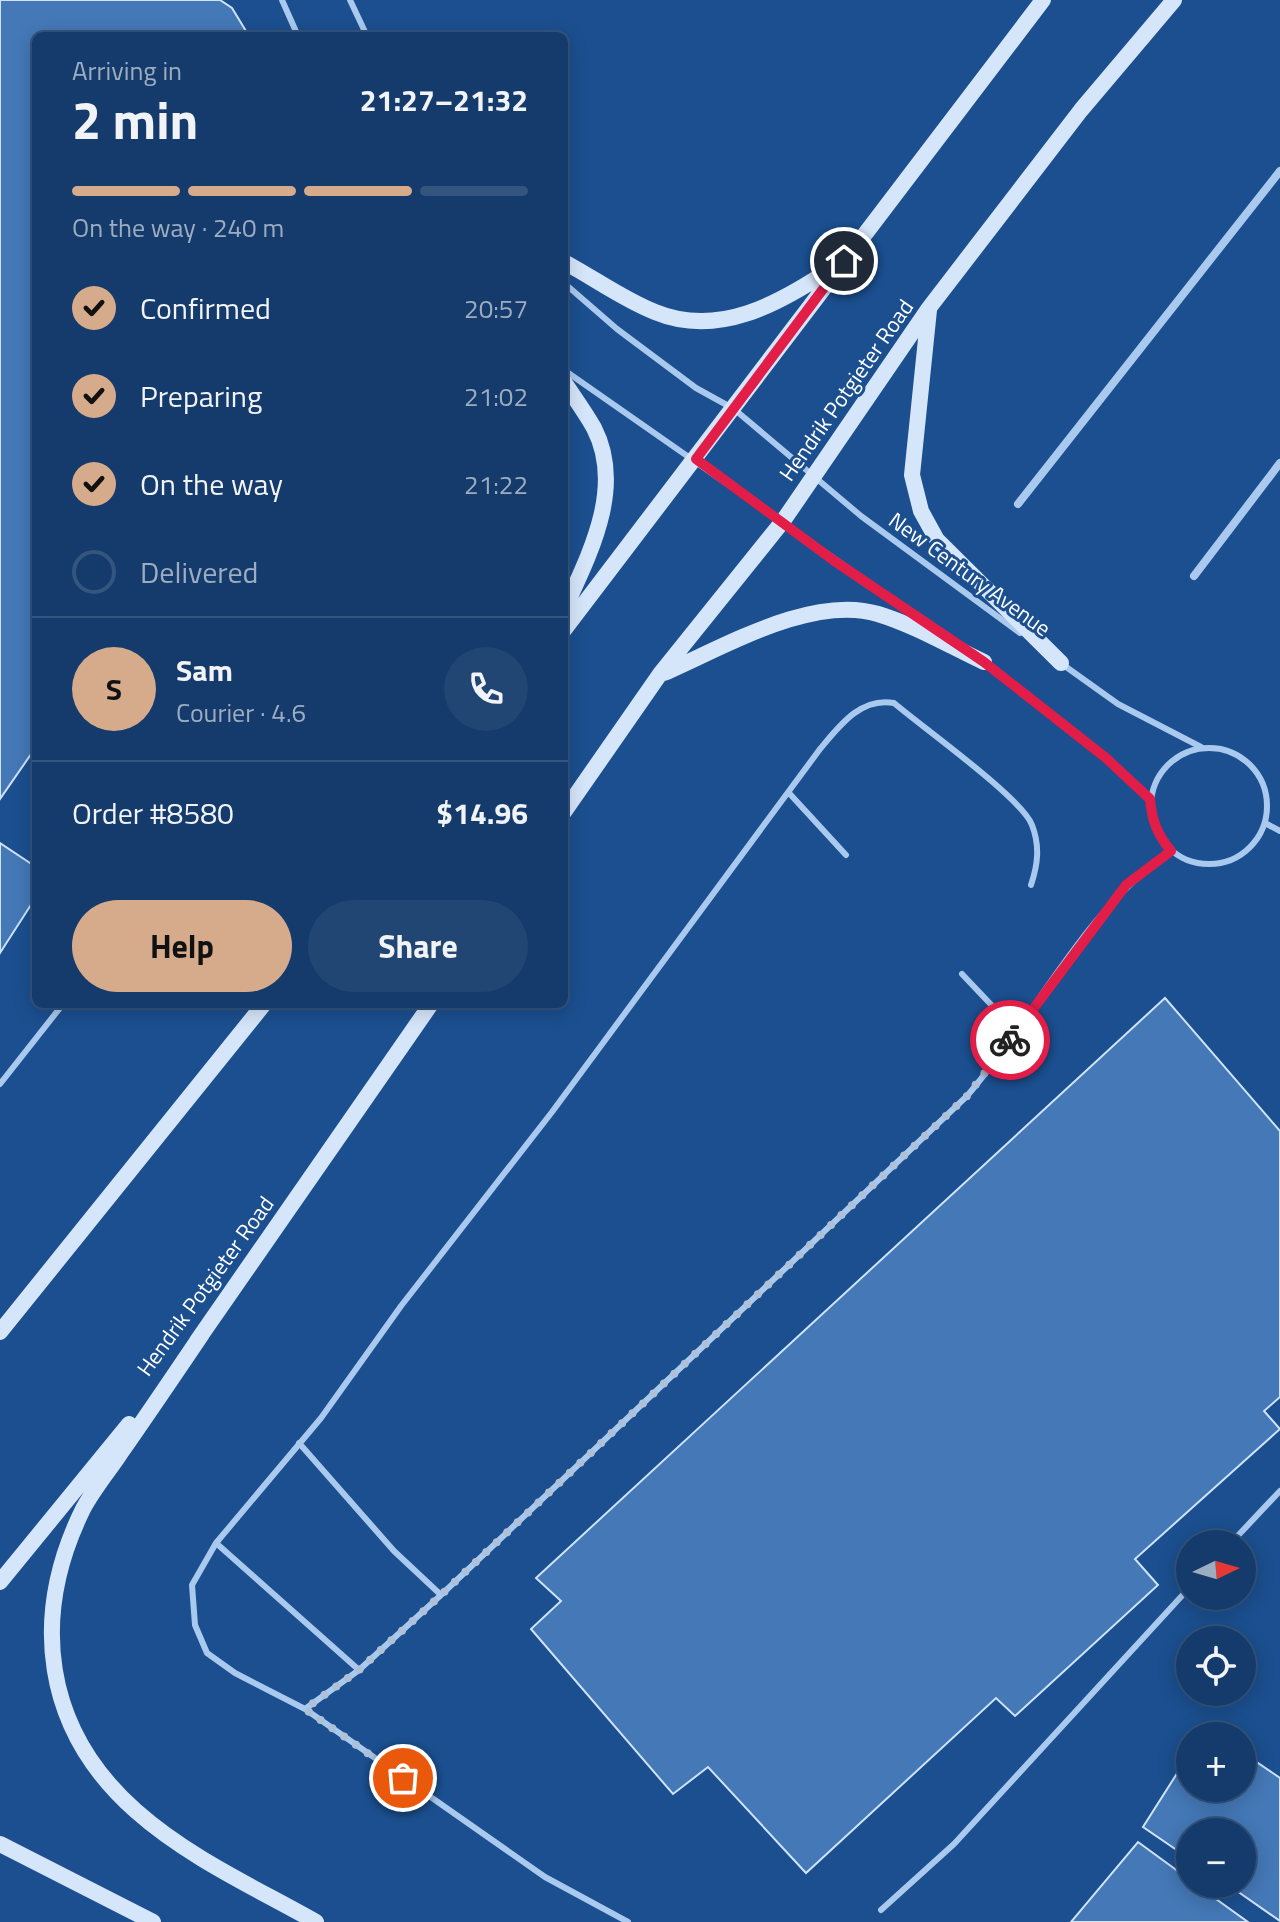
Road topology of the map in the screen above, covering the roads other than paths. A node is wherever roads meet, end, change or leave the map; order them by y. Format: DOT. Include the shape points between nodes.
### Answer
graph roads {
  1 [pos="282,0"];
  2 [pos="350,0"];
  3 [pos="1043,0"];
  4 [pos="1174,0"];
  5 [pos="296,32"];
  6 [pos="365,32"];
  7 [pos="1280,171"];
  8 [pos="844,261"];
  9 [pos="568,264"];
  10 [pos="568,286"];
  11 [pos="929,308"];
  12 [pos="568,373"];
  13 [pos="568,388"];
  14 [pos="734,409"];
  15 [pos="696,459"];
  16 [pos="1280,463"];
  17 [pos="814,476"];
  18 [pos="1018,504"];
  19 [pos="783,521"];
  20 [pos="1194,576"];
  21 [pos="568,601"];
  22 [pos="568,625"];
  23 [pos="984,662"];
  24 [pos="1061,663"];
  25 [pos="660,674"];
  26 [pos="1201,747"];
  27 [pos="789,793"];
  28 [pos="1150,799"];
  29 [pos="568,806"];
  30 [pos="1265,823"];
  31 [pos="1280,831"];
  32 [pos="1171,851"];
  33 [pos="846,855"];
  34 [pos="1031,885"];
  35 [pos="962,974"];
  36 [pos="60,1008"];
  37 [pos="260,1008"];
  38 [pos="428,1008"];
  39 [pos="1016,1031"];
  40 [pos="0,1084"];
  41 [pos="0,1332"];
  42 [pos="202,1334"];
  43 [pos="299,1443"];
  44 [pos="1280,1491"];
  45 [pos="1243,1530"];
  46 [pos="216,1543"];
  47 [pos="0,1582"];
  48 [pos="441,1595"];
  49 [pos="1176,1602"];
  50 [pos="359,1670"];
  51 [pos="305,1709"];
  52 [pos="0,1844"];
  53 [pos="881,1910"];
  54 [pos="153,1922"];
  55 [pos="316,1922"];
  56 [pos="628,1922"];
  1 -- 5 [label="lane"];
  2 -- 6 [label="lane"];
  3 -- 8 [label="main road"];
  4 -- 11 [label="main road, Hendrik Potgieter Road" via="1081,110"];
  7 -- 18 [label="street"];
  8 -- 9 [label="main road" via="758,310 694,323 655,312"];
  8 -- 14 [label="main road"];
  10 -- 14 [label="lane, New Century Avenue" via="696,388"];
  11 -- 17 [label="main road, Hendrik Potgieter Road"];
  11 -- 24 [label="main road" via="912,475 921,511 937,540"];
  12 -- 15 [label="lane"];
  13 -- 21 [label="main road" via="595,430 606,468 594,542"];
  14 -- 15 [label="main road"];
  14 -- 17 [label="lane, New Century Avenue"];
  15 -- 19 [label="lane"];
  15 -- 22 [label="main road"];
  16 -- 20 [label="street"];
  17 -- 19 [label="main road, Hendrik Potgieter Road"];
  17 -- 24 [label="lane, New Century Avenue"];
  19 -- 23 [label="lane"];
  19 -- 25 [label="main road, Hendrik Potgieter Road"];
  23 -- 25 [label="main road" via="877,614 816,611"];
  23 -- 28 [label="lane"];
  24 -- 26 [label="lane, New Century Avenue" via="1118,704"];
  25 -- 29 [label="main road, Hendrik Potgieter Road"];
  26 -- 28 [label="lane" via="1167,764"];
  26 -- 30 [label="lane, New Century Avenue" via="1239,755 1253,768 1264,784"];
  27 -- 33 [label="lane"];
  27 -- 34 [label="lane" via="820,749 854,714 879,701 894,703 1024,811 1037,846"];
  27 -- 43 [label="lane"];
  28 -- 32 [label="lane" via="1158,836"];
  30 -- 31 [label="lane"];
  30 -- 32 [label="lane" via="1257,841 1226,862 1206,865"];
  32 -- 39 [label="lane" via="1126,885"];
  35 -- 39 [label="lane"];
  36 -- 40 [label="lane"];
  37 -- 41 [label="main road"];
  38 -- 42 [label="main road, Hendrik Potgieter Road"];
  39 -- 48 [label="lane" via="967,1096"];
  42 -- 47 [label="main road, Hendrik Potgieter Road"];
  42 -- 55 [label="main road" via="84,1506 61,1561 51,1609 51,1656 60,1699 80,1740 102,1775 136,1812 237,1880"];
  43 -- 46 [label="lane"];
  43 -- 48 [label="lane" via="384,1540"];
  44 -- 45 [label="lane"];
  46 -- 50 [label="lane"];
  46 -- 51 [label="lane" via="192,1585 195,1625 207,1653"];
  48 -- 50 [label="lane"];
  49 -- 53 [label="lane" via="954,1844"];
  50 -- 51 [label="lane"];
  51 -- 56 [label="lane" via="535,1870"];
  52 -- 54 [label="main road"];
}
